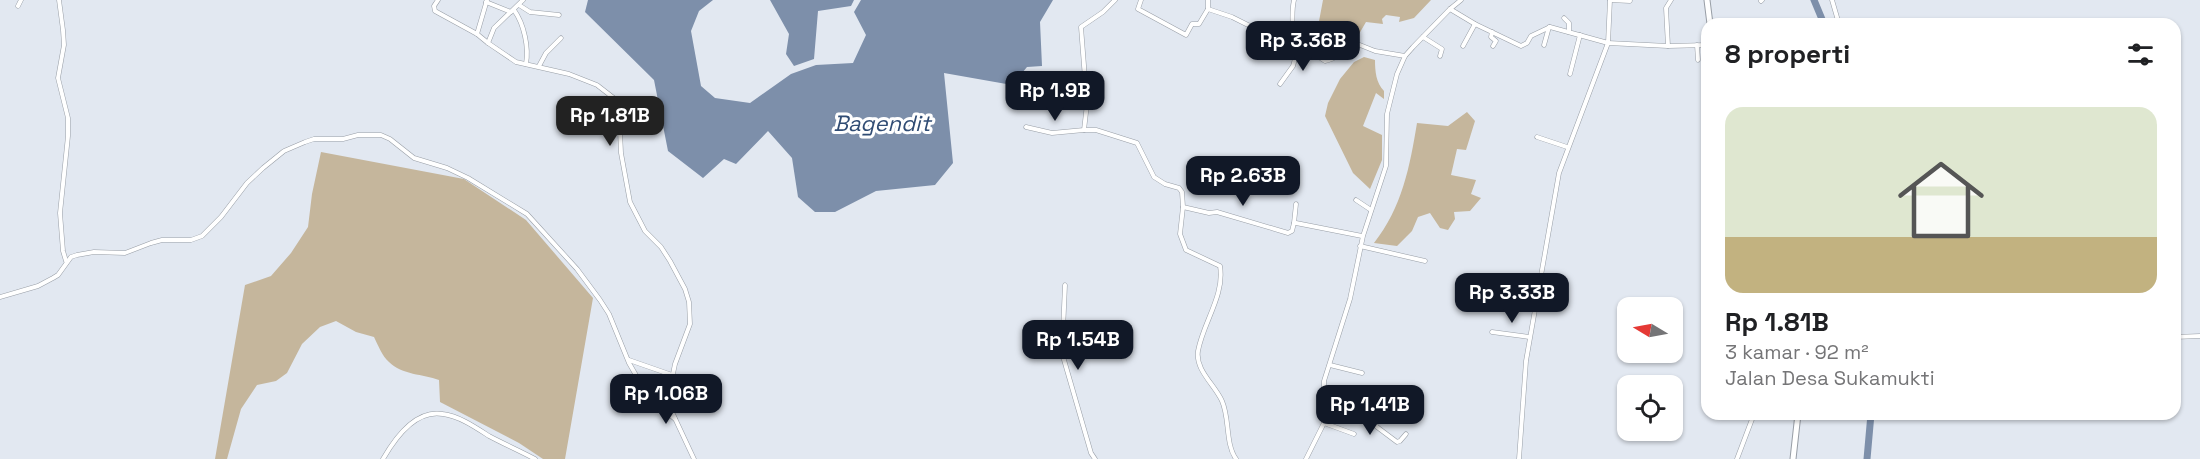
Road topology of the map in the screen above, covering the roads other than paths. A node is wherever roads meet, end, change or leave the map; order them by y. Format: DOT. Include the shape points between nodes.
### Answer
graph roads {
  1 [pos="21,0"];
  2 [pos="59,0"];
  3 [pos="438,0"];
  4 [pos="523,0"];
  5 [pos="1115,0"];
  6 [pos="1141,0"];
  7 [pos="1208,0"];
  8 [pos="1294,0"];
  9 [pos="1461,0"];
  10 [pos="1610,0"];
  11 [pos="1671,0"];
  12 [pos="1707,0"];
  13 [pos="1832,0"];
  14 [pos="487,1"];
  15 [pos="1630,1"];
  16 [pos="519,5"];
  17 [pos="18,6"];
  18 [pos="1208,9"];
  19 [pos="1450,9"];
  20 [pos="513,11"];
  21 [pos="559,15"];
  22 [pos="1564,18"];
  23 [pos="1709,18"];
  24 [pos="1837,18"];
  25 [pos="1475,24"];
  26 [pos="1549,27"];
  27 [pos="1492,32"];
  28 [pos="1569,32"];
  29 [pos="477,34"];
  30 [pos="1580,35"];
  31 [pos="1423,37"];
  32 [pos="561,38"];
  33 [pos="488,43"];
  34 [pos="1608,43"];
  35 [pos="1288,45"];
  36 [pos="1544,45"];
  37 [pos="1698,45"];
  38 [pos="1463,46"];
  39 [pos="1493,46"];
  40 [pos="1668,46"];
  41 [pos="1298,48"];
  42 [pos="1405,56"];
  43 [pos="1440,56"];
  44 [pos="1698,60"];
  45 [pos="526,64"];
  46 [pos="539,66"];
  47 [pos="1570,74"];
  48 [pos="1280,84"];
  49 [pos="1026,127"];
  50 [pos="1084,130"];
  51 [pos="1537,137"];
  52 [pos="1567,147"];
  53 [pos="1356,200"];
  54 [pos="1296,204"];
  55 [pos="1183,207"];
  56 [pos="1371,210"];
  57 [pos="1297,224"];
  58 [pos="1363,236"];
  59 [pos="1360,246"];
  60 [pos="66,261"];
  61 [pos="1425,261"];
  62 [pos="1065,285"];
  63 [pos="0,297"];
  64 [pos="1492,332"];
  65 [pos="2200,336"];
  66 [pos="1529,337"];
  67 [pos="2181,337"];
  68 [pos="628,360"];
  69 [pos="1330,364"];
  70 [pos="1362,373"];
  71 [pos="672,377"];
  72 [pos="1325,402"];
  73 [pos="671,406"];
  74 [pos="666,412"];
  75 [pos="675,419"];
  76 [pos="1752,420"];
  77 [pos="1797,420"];
  78 [pos="1324,423"];
  79 [pos="1354,434"];
  80 [pos="1406,434"];
  81 [pos="383,459"];
  82 [pos="535,459"];
  83 [pos="694,459"];
  84 [pos="1095,459"];
  85 [pos="1236,459"];
  86 [pos="1306,459"];
  87 [pos="1519,459"];
  88 [pos="1737,459"];
  89 [pos="1794,459"];
  1 -- 17 [label="street"];
  2 -- 60 [label="street" via="63,45 58,78 68,118 60,213"];
  3 -- 29 [label="street" via="435,11"];
  4 -- 16 [label="street"];
  5 -- 50 [label="street" via="1081,25 1088,104"];
  6 -- 18 [label="street" via="1138,9 1186,34 1192,24 1199,24"];
  7 -- 18 [label="street"];
  8 -- 35 [label="street" via="1294,32"];
  9 -- 19 [label="street"];
  10 -- 15 [label="street"];
  10 -- 34 [label="street"];
  11 -- 40 [label="street" via="1666,8"];
  12 -- 23 [label="main road"];
  13 -- 24 [label="street"];
  14 -- 20 [label="street"];
  14 -- 29 [label="street"];
  16 -- 20 [label="street"];
  16 -- 21 [label="street" via="530,12"];
  18 -- 35 [label="street" via="1232,16"];
  19 -- 25 [label="street"];
  19 -- 31 [label="street"];
  20 -- 33 [label="street" via="494,28"];
  20 -- 45 [label="street" via="523,28"];
  22 -- 28 [label="street" via="1569,23"];
  25 -- 27 [label="street"];
  25 -- 38 [label="street"];
  26 -- 27 [label="street" via="1521,46"];
  26 -- 28 [label="street"];
  26 -- 36 [label="street"];
  27 -- 39 [label="street" via="1496,41"];
  28 -- 30 [label="street"];
  29 -- 33 [label="street"];
  30 -- 34 [label="street"];
  30 -- 47 [label="street"];
  31 -- 42 [label="street"];
  31 -- 43 [label="street" via="1442,50"];
  32 -- 46 [label="street"];
  33 -- 45 [label="street" via="516,62"];
  34 -- 40 [label="street"];
  34 -- 52 [label="street"];
  35 -- 41 [label="street"];
  37 -- 40 [label="street"];
  37 -- 44 [label="street"];
  41 -- 42 [label="street" via="1328,61 1355,43"];
  41 -- 48 [label="street" via="1293,66"];
  42 -- 56 [label="street" via="1387,114 1386,166"];
  45 -- 46 [label="street"];
  46 -- 71 [label="street" via="597,85 615,99 630,202 645,231 673,267 689,302 690,324"];
  49 -- 50 [label="street" via="1053,133"];
  50 -- 55 [label="street" via="1135,141 1154,177 1181,189"];
  51 -- 52 [label="street"];
  52 -- 66 [label="street" via="1558,173"];
  53 -- 56 [label="street"];
  54 -- 57 [label="street"];
  55 -- 57 [label="street" via="1216,212 1288,233"];
  55 -- 85 [label="street" via="1180,234 1186,250 1220,265 1219,286 1198,352 1203,371 1221,400"];
  56 -- 58 [label="street"];
  57 -- 58 [label="street"];
  58 -- 59 [label="street"];
  59 -- 61 [label="street"];
  59 -- 69 [label="street" via="1350,298"];
  60 -- 63 [label="street" via="58,274 45,282"];
  60 -- 68 [label="street" via="84,253 125,254 162,240 202,236 247,183 284,151 314,139 381,135 414,158 468,178 527,214 600,300"];
  62 -- 84 [label="street" via="1062,353"];
  64 -- 66 [label="street"];
  65 -- 67 [label="street"];
  66 -- 87 [label="street"];
  68 -- 71 [label="street"];
  68 -- 74 [label="street" via="649,398"];
  69 -- 70 [label="street"];
  69 -- 72 [label="street" via="1324,381"];
  71 -- 73 [label="street"];
  72 -- 78 [label="street"];
  72 -- 80 [label="street" via="1371,420 1397,442"];
  73 -- 74 [label="street"];
  73 -- 75 [label="street"];
  74 -- 75 [label="street"];
  75 -- 83 [label="street"];
  76 -- 88 [label="street"];
  77 -- 89 [label="main road"];
  78 -- 79 [label="street"];
  78 -- 86 [label="street"];
  81 -- 82 [label="street" via="413,422 433,413 459,418"];
}
